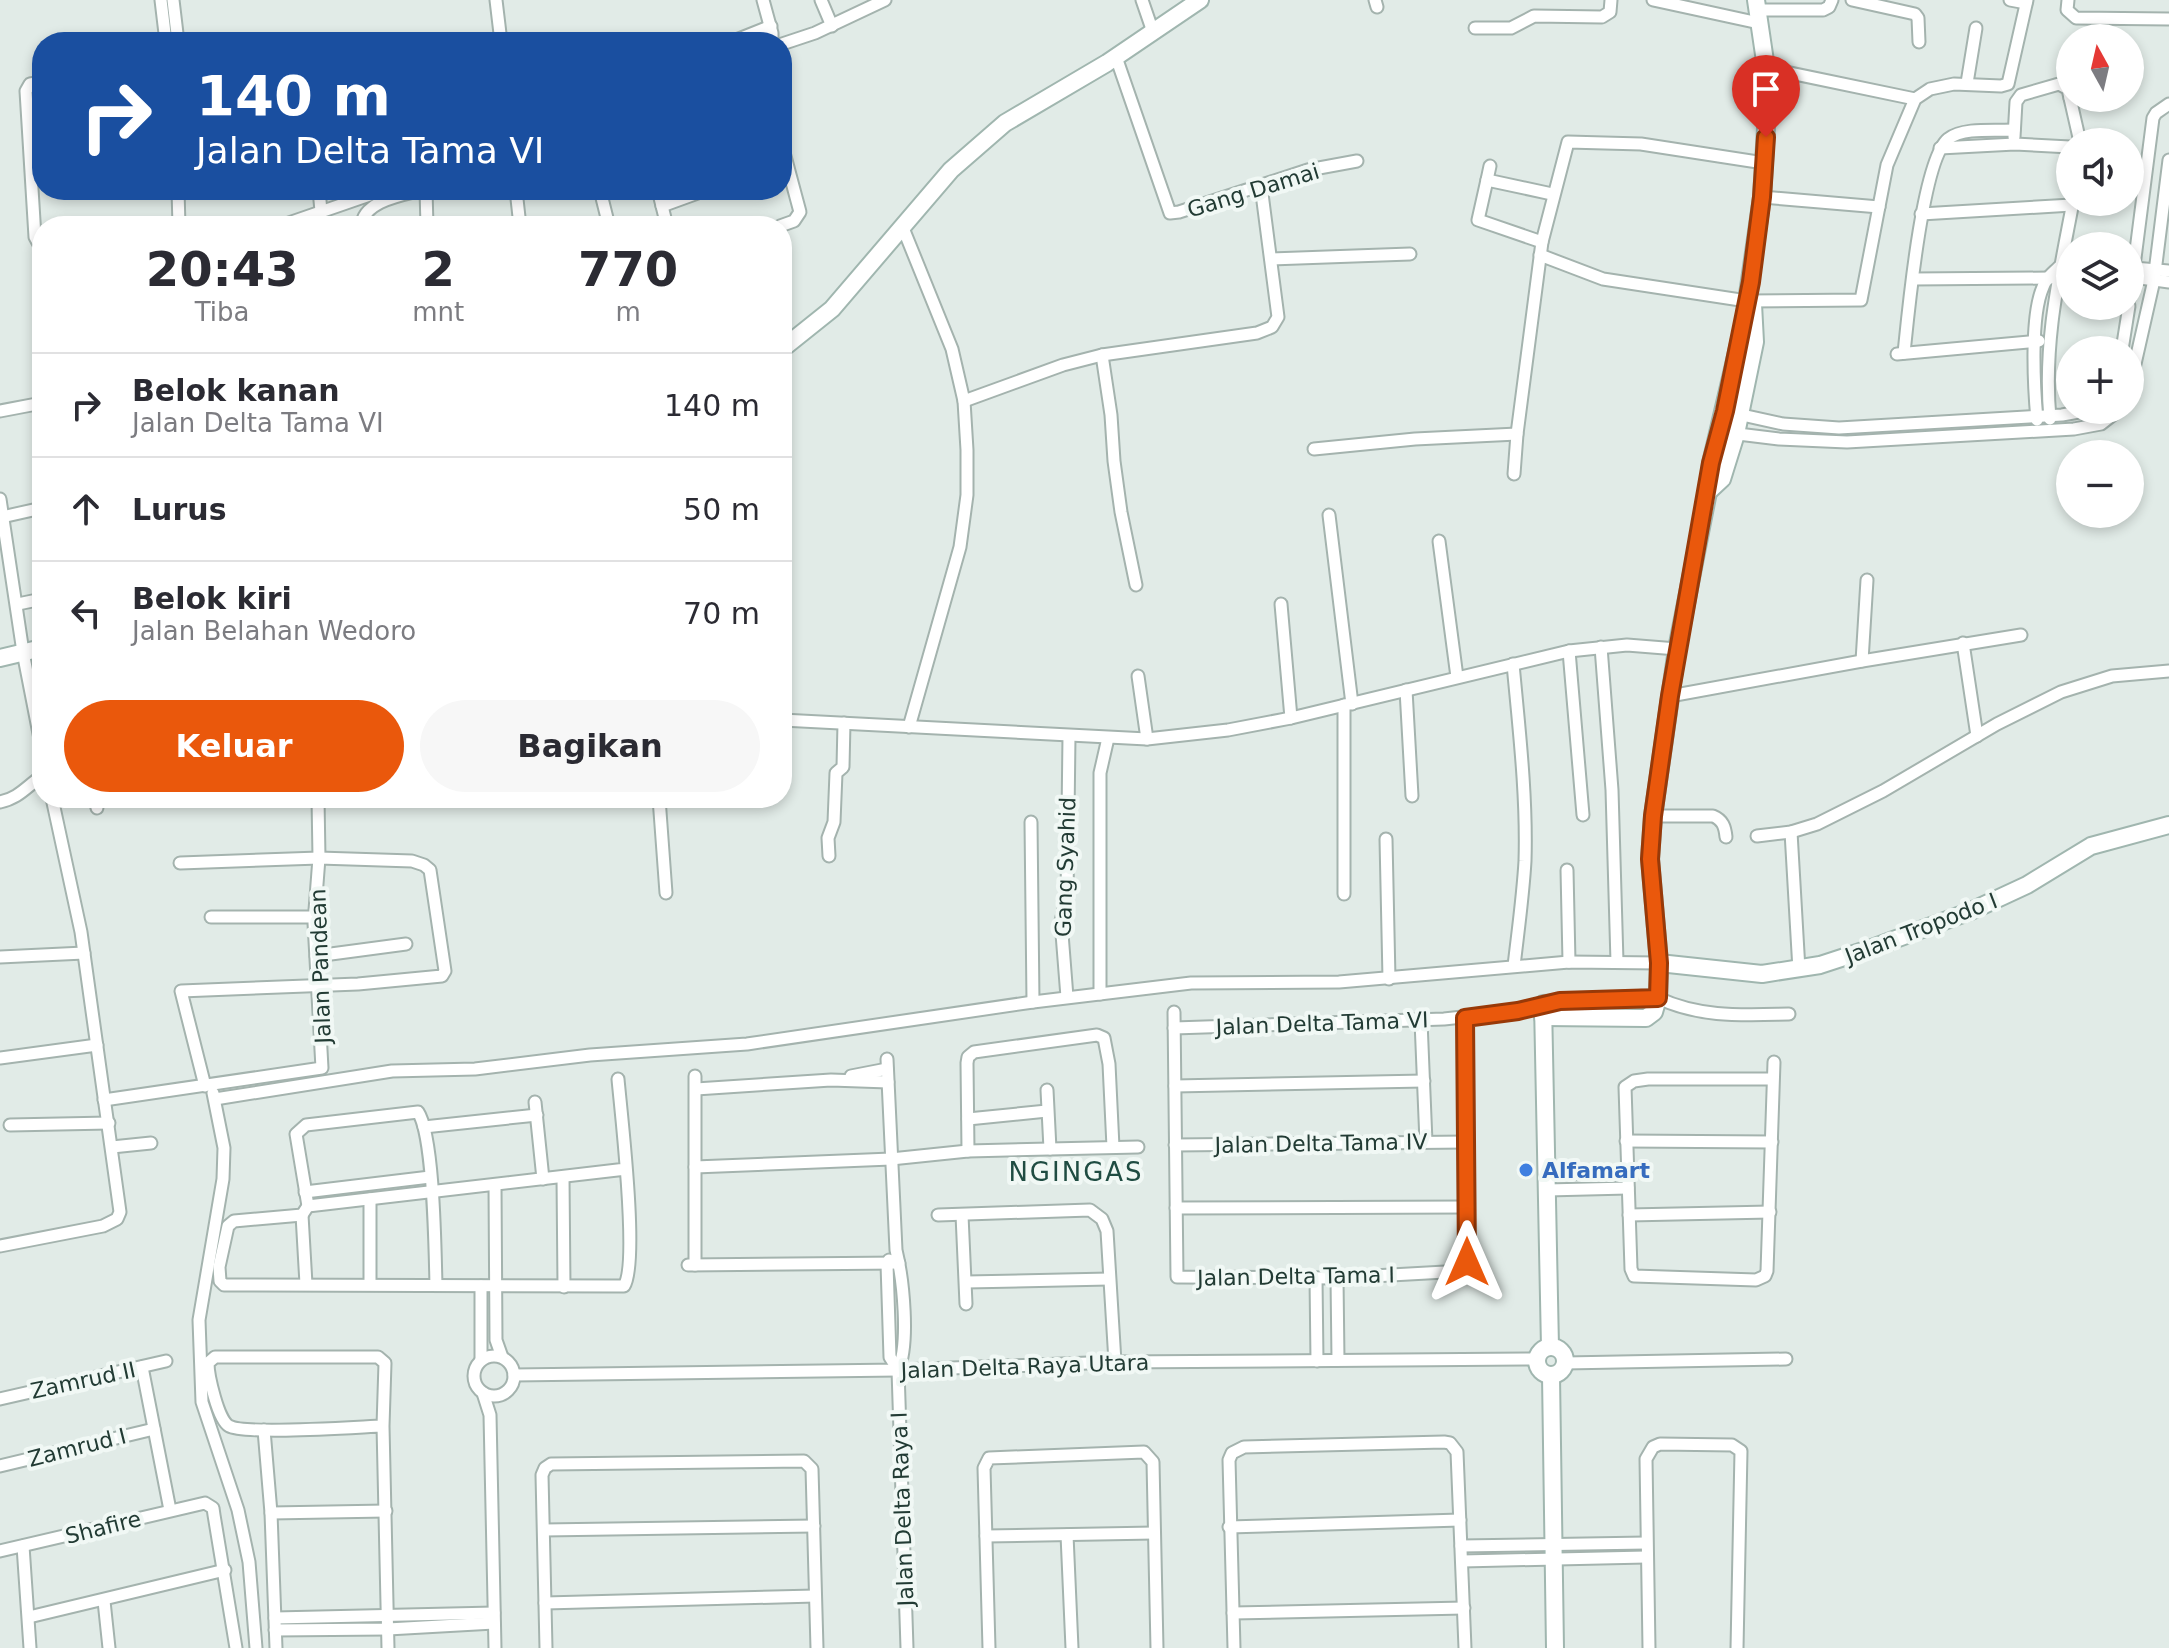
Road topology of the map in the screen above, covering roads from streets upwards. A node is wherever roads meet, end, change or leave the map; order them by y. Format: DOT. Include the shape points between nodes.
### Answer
graph roads {
  1 [pos="161,0"];
  2 [pos="173,0"];
  3 [pos="496,0"];
  4 [pos="763,0"];
  5 [pos="821,0"];
  6 [pos="885,0"];
  7 [pos="1142,0"];
  8 [pos="1200,0"];
  9 [pos="1611,0"];
  10 [pos="1653,0"];
  11 [pos="1832,0"];
  12 [pos="1852,0"];
  13 [pos="2010,0"];
  14 [pos="2068,0"];
  15 [pos="2027,2"];
  16 [pos="1757,11"];
  17 [pos="2169,19"];
  18 [pos="771,26"];
  19 [pos="832,26"];
  20 [pos="1475,28"];
  21 [pos="1976,28"];
  22 [pos="165,32"];
  23 [pos="177,32"];
  24 [pos="500,32"];
  25 [pos="756,32"];
  26 [pos="771,32"];
  27 [pos="1153,32"];
  28 [pos="792,40"];
  29 [pos="1919,42"];
  30 [pos="1116,57"];
  31 [pos="1766,68"];
  32 [pos="1967,83"];
  33 [pos="32,84"];
  34 [pos="2056,85"];
  35 [pos="1915,99"];
  36 [pos="2169,104"];
  37 [pos="2014,130"];
  38 [pos="2015,144"];
  39 [pos="2056,146"];
  40 [pos="1940,148"];
  41 [pos="2169,160"];
  42 [pos="1357,161"];
  43 [pos="1764,163"];
  44 [pos="1490,166"];
  45 [pos="1487,180"];
  46 [pos="1261,186"];
  47 [pos="792,187"];
  48 [pos="32,188"];
  49 [pos="1552,194"];
  50 [pos="1762,197"];
  51 [pos="320,200"];
  52 [pos="354,200"];
  53 [pos="389,200"];
  54 [pos="660,200"];
  55 [pos="678,200"];
  56 [pos="2056,205"];
  57 [pos="662,206"];
  58 [pos="1879,207"];
  59 [pos="321,211"];
  60 [pos="1921,214"];
  61 [pos="307,216"];
  62 [pos="364,216"];
  63 [pos="664,216"];
  64 [pos="2070,216"];
  65 [pos="792,222"];
  66 [pos="903,228"];
  67 [pos="2139,232"];
  68 [pos="1542,242"];
  69 [pos="1410,254"];
  70 [pos="1540,255"];
  71 [pos="1271,259"];
  72 [pos="2169,271"];
  73 [pos="2144,274"];
  74 [pos="2154,275"];
  75 [pos="1913,279"];
  76 [pos="2054,279"];
  77 [pos="2169,282"];
  78 [pos="1750,301"];
  79 [pos="2141,336"];
  80 [pos="792,341"];
  81 [pos="2042,341"];
  82 [pos="1102,355"];
  83 [pos="964,401"];
  84 [pos="32,405"];
  85 [pos="0,411"];
  86 [pos="1733,413"];
  87 [pos="2056,414"];
  88 [pos="2036,415"];
  89 [pos="2050,415"];
  90 [pos="2101,424"];
  91 [pos="2038,430"];
  92 [pos="2051,430"];
  93 [pos="1728,432"];
  94 [pos="1517,434"];
  95 [pos="1314,449"];
  96 [pos="1514,474"];
  97 [pos="0,499"];
  98 [pos="32,510"];
  99 [pos="1329,515"];
  100 [pos="2,517"];
  101 [pos="1439,541"];
  102 [pos="1867,580"];
  103 [pos="1136,585"];
  104 [pos="32,601"];
  105 [pos="18,604"];
  106 [pos="1281,604"];
  107 [pos="2021,635"];
  108 [pos="1963,643"];
  109 [pos="1601,647"];
  110 [pos="1677,649"];
  111 [pos="32,650"];
  112 [pos="1569,651"];
  113 [pos="23,652"];
  114 [pos="0,658"];
  115 [pos="1862,661"];
  116 [pos="1513,664"];
  117 [pos="2169,671"];
  118 [pos="1138,676"];
  119 [pos="1457,677"];
  120 [pos="1406,690"];
  121 [pos="1670,696"];
  122 [pos="32,698"];
  123 [pos="1348,704"];
  124 [pos="1291,718"];
  125 [pos="792,720"];
  126 [pos="844,723"];
  127 [pos="909,727"];
  128 [pos="1069,736"];
  129 [pos="1977,736"];
  130 [pos="1108,738"];
  131 [pos="1147,739"];
  132 [pos="32,783"];
  133 [pos="1412,796"];
  134 [pos="0,802"];
  135 [pos="54,808"];
  136 [pos="318,808"];
  137 [pos="660,808"];
  138 [pos="1583,815"];
  139 [pos="1653,816"];
  140 [pos="1031,822"];
  141 [pos="2169,825"];
  142 [pos="1791,832"];
  143 [pos="1757,836"];
  144 [pos="1726,837"];
  145 [pos="1386,839"];
  146 [pos="829,856"];
  147 [pos="319,858"];
  148 [pos="180,863"];
  149 [pos="1567,870"];
  150 [pos="666,893"];
  151 [pos="1344,894"];
  152 [pos="211,917"];
  153 [pos="315,917"];
  154 [pos="406,944"];
  155 [pos="84,953"];
  156 [pos="316,956"];
  157 [pos="0,957"];
  158 [pos="1569,962"];
  159 [pos="1617,962"];
  160 [pos="1659,963"];
  161 [pos="1514,966"];
  162 [pos="1799,970"];
  163 [pos="1389,979"];
  164 [pos="318,987"];
  165 [pos="1100,994"];
  166 [pos="1067,997"];
  167 [pos="1658,998"];
  168 [pos="1033,1002"];
  169 [pos="1543,1010"];
  170 [pos="1174,1012"];
  171 [pos="1789,1014"];
  172 [pos="1465,1018"];
  173 [pos="1421,1021"];
  174 [pos="1174,1028"];
  175 [pos="97,1045"];
  176 [pos="0,1058"];
  177 [pos="1774,1062"];
  178 [pos="618,1079"];
  179 [pos="1773,1079"];
  180 [pos="831,1080"];
  181 [pos="1424,1081"];
  182 [pos="888,1082"];
  183 [pos="203,1086"];
  184 [pos="1175,1086"];
  185 [pos="1047,1090"];
  186 [pos="215,1099"];
  187 [pos="104,1100"];
  188 [pos="535,1102"];
  189 [pos="1047,1111"];
  190 [pos="537,1115"];
  191 [pos="968,1119"];
  192 [pos="109,1123"];
  193 [pos="10,1125"];
  194 [pos="424,1127"];
  195 [pos="1626,1141"];
  196 [pos="1426,1142"];
  197 [pos="1467,1142"];
  198 [pos="1772,1142"];
  199 [pos="151,1143"];
  200 [pos="1175,1145"];
  201 [pos="112,1147"];
  202 [pos="1113,1147"];
  203 [pos="1138,1147"];
  204 [pos="1050,1149"];
  205 [pos="968,1151"];
  206 [pos="891,1159"];
  207 [pos="695,1167"];
  208 [pos="626,1169"];
  209 [pos="1627,1171"];
  210 [pos="430,1177"];
  211 [pos="563,1177"];
  212 [pos="543,1179"];
  213 [pos="1547,1183"];
  214 [pos="495,1185"];
  215 [pos="1628,1188"];
  216 [pos="305,1192"];
  217 [pos="432,1192"];
  218 [pos="370,1199"];
  219 [pos="1467,1207"];
  220 [pos="1176,1208"];
  221 [pos="305,1211"];
  222 [pos="1770,1212"];
  223 [pos="938,1215"];
  224 [pos="962,1215"];
  225 [pos="1629,1215"];
  226 [pos="0,1246"];
  227 [pos="893,1264"];
  228 [pos="1316,1278"];
  229 [pos="1337,1278"];
  230 [pos="1109,1279"];
  231 [pos="966,1282"];
  232 [pos="306,1284"];
  233 [pos="370,1284"];
  234 [pos="436,1285"];
  235 [pos="481,1286"];
  236 [pos="494,1286"];
  237 [pos="564,1287"];
  238 [pos="966,1304"];
  239 [pos="1550,1347"];
  240 [pos="502,1357"];
  241 [pos="1536,1359"];
  242 [pos="1786,1359"];
  243 [pos="481,1360"];
  244 [pos="1338,1360"];
  245 [pos="166,1361"];
  246 [pos="1317,1361"];
  247 [pos="1115,1362"];
  248 [pos="1565,1363"];
  249 [pos="142,1367"];
  250 [pos="898,1370"];
  251 [pos="514,1375"];
  252 [pos="1551,1376"];
  253 [pos="483,1393"];
  254 [pos="498,1395"];
  255 [pos="0,1399"];
  256 [pos="490,1415"];
  257 [pos="383,1426"];
  258 [pos="154,1429"];
  259 [pos="264,1430"];
  260 [pos="0,1466"];
  261 [pos="170,1510"];
  262 [pos="386,1511"];
  263 [pos="271,1513"];
  264 [pos="1460,1520"];
  265 [pos="814,1526"];
  266 [pos="1229,1527"];
  267 [pos="544,1530"];
  268 [pos="1154,1533"];
  269 [pos="1067,1535"];
  270 [pos="986,1536"];
  271 [pos="1646,1543"];
  272 [pos="23,1546"];
  273 [pos="1461,1546"];
  274 [pos="0,1551"];
  275 [pos="1554,1552"];
  276 [pos="1646,1557"];
  277 [pos="1462,1561"];
  278 [pos="225,1570"];
  279 [pos="815,1596"];
  280 [pos="104,1601"];
  281 [pos="545,1603"];
  282 [pos="1464,1608"];
  283 [pos="1233,1613"];
  284 [pos="388,1616"];
  285 [pos="29,1617"];
  286 [pos="494,1618"];
  287 [pos="275,1624"];
  288 [pos="388,1629"];
  289 [pos="30,1648"];
  290 [pos="109,1648"];
  291 [pos="236,1648"];
  292 [pos="256,1648"];
  293 [pos="276,1648"];
  294 [pos="388,1648"];
  295 [pos="495,1648"];
  296 [pos="546,1648"];
  297 [pos="817,1648"];
  298 [pos="907,1648"];
  299 [pos="989,1648"];
  300 [pos="1072,1648"];
  301 [pos="1157,1648"];
  302 [pos="1234,1648"];
  303 [pos="1465,1648"];
  304 [pos="1555,1648"];
  305 [pos="1649,1648"];
  306 [pos="1737,1648"];
  1 -- 22 [label="street"];
  2 -- 23 [label="street"];
  3 -- 24 [label="street"];
  4 -- 18 [label="street"];
  5 -- 19 [label="street"];
  6 -- 19 [label="street"];
  7 -- 27 [label="street"];
  8 -- 27 [label="street"];
  9 -- 20 [label="street" via="1610,12 1602,17 1534,16 1511,28"];
  10 -- 16 [label="street"];
  11 -- 16 [label="street" via="1823,10"];
  12 -- 29 [label="street" via="1915,14"];
  13 -- 15 [label="street"];
  14 -- 17 [label="street" via="2067,10 2076,18"];
  15 -- 32 [label="street" via="2009,82"];
  16 -- 31 [label="street"];
  18 -- 25 [label="street"];
  18 -- 26 [label="street"];
  19 -- 28 [label="street"];
  21 -- 32 [label="street"];
  27 -- 30 [label="street"];
  30 -- 46 [label="street, Gang Damai" via="1170,213"];
  30 -- 66 [label="street" via="990,134 951,170"];
  31 -- 35 [label="street"];
  31 -- 43 [label="street"];
  32 -- 35 [label="street" via="1940,86"];
  33 -- 48 [label="street" via="26,91"];
  34 -- 37 [label="street" via="2026,92 2016,102"];
  35 -- 58 [label="street" via="1887,165"];
  36 -- 67 [label="street" via="2153,118"];
  37 -- 38 [label="street"];
  37 -- 40 [label="street" via="1960,134"];
  38 -- 39 [label="street"];
  38 -- 40 [label="street"];
  40 -- 60 [label="street"];
  41 -- 74 [label="street"];
  42 -- 46 [label="street, Gang Damai"];
  43 -- 49 [label="street" via="1641,144 1568,142"];
  43 -- 50 [label="street"];
  44 -- 45 [label="street"];
  45 -- 49 [label="street"];
  45 -- 68 [label="street" via="1478,220"];
  46 -- 71 [label="street"];
  47 -- 65 [label="street" via="800,212"];
  49 -- 68 [label="street"];
  50 -- 58 [label="street"];
  50 -- 78 [label="street"];
  51 -- 59 [label="street"];
  52 -- 59 [label="street"];
  53 -- 62 [label="street"];
  54 -- 57 [label="street"];
  55 -- 57 [label="street"];
  56 -- 60 [label="street"];
  57 -- 63 [label="street"];
  58 -- 78 [label="street" via="1861,300"];
  59 -- 61 [label="street"];
  60 -- 75 [label="street"];
  64 -- 76 [label="street"];
  66 -- 80 [label="street" via="832,309"];
  66 -- 83 [label="street" via="952,349"];
  68 -- 70 [label="street"];
  69 -- 71 [label="street"];
  70 -- 78 [label="street" via="1603,279"];
  70 -- 94 [label="street"];
  71 -- 82 [label="street" via="1278,317 1269,329"];
  72 -- 74 [label="street"];
  73 -- 74 [label="street"];
  74 -- 77 [label="street"];
  74 -- 79 [label="street"];
  75 -- 76 [label="street"];
  75 -- 81 [label="street" via="1900,354"];
  76 -- 81 [label="street"];
  78 -- 86 [label="street"];
  81 -- 88 [label="street"];
  81 -- 89 [label="street"];
  82 -- 83 [label="street"];
  82 -- 103 [label="street" via="1117,488"];
  83 -- 127 [label="street" via="965,526"];
  84 -- 85 [label="street"];
  86 -- 88 [label="street" via="1839,428"];
  86 -- 93 [label="street"];
  87 -- 89 [label="street"];
  88 -- 89 [label="street"];
  88 -- 91 [label="street"];
  89 -- 92 [label="street"];
  90 -- 92 [label="street"];
  91 -- 92 [label="street"];
  91 -- 93 [label="street" via="1847,442"];
  93 -- 110 [label="street" via="1711,463"];
  94 -- 95 [label="street"];
  94 -- 96 [label="street"];
  97 -- 100 [label="street"];
  98 -- 100 [label="street"];
  99 -- 123 [label="street"];
  100 -- 105 [label="street"];
  101 -- 119 [label="street"];
  102 -- 115 [label="street"];
  104 -- 105 [label="street"];
  105 -- 113 [label="street"];
  106 -- 124 [label="street"];
  107 -- 108 [label="street"];
  108 -- 115 [label="street"];
  108 -- 129 [label="street"];
  109 -- 110 [label="street"];
  109 -- 112 [label="street"];
  109 -- 159 [label="street"];
  110 -- 121 [label="street"];
  111 -- 113 [label="street"];
  112 -- 116 [label="street"];
  112 -- 138 [label="street"];
  113 -- 114 [label="street"];
  113 -- 122 [label="street"];
  115 -- 121 [label="street"];
  116 -- 119 [label="street"];
  116 -- 161 [label="street" via="1525,842"];
  117 -- 129 [label="street" via="2090,681"];
  118 -- 131 [label="street"];
  119 -- 120 [label="street"];
  120 -- 123 [label="street"];
  120 -- 133 [label="street"];
  121 -- 139 [label="street"];
  123 -- 124 [label="street"];
  123 -- 151 [label="street"];
  124 -- 131 [label="street"];
  125 -- 126 [label="street"];
  126 -- 127 [label="street"];
  126 -- 146 [label="street"];
  127 -- 128 [label="street"];
  128 -- 130 [label="street"];
  128 -- 166 [label="street, Gang Syahid" via="1067,898 1061,921"];
  129 -- 142 [label="street" via="1862,802"];
  130 -- 131 [label="street"];
  130 -- 165 [label="street" via="1100,773"];
  132 -- 134 [label="street" via="19,796"];
  135 -- 155 [label="street"];
  136 -- 147 [label="street, Jalan Pandean"];
  137 -- 150 [label="street"];
  139 -- 144 [label="street" via="1713,816 1724,826"];
  139 -- 160 [label="street" via="1651,889"];
  140 -- 168 [label="street"];
  141 -- 162 [label="street, Jalan Tropodo I" via="2091,846 1971,911"];
  142 -- 143 [label="street"];
  142 -- 162 [label="street"];
  145 -- 163 [label="street"];
  147 -- 148 [label="street"];
  147 -- 153 [label="street, Jalan Pandean"];
  147 -- 164 [label="street" via="412,861 430,870 444,975"];
  149 -- 158 [label="street"];
  152 -- 153 [label="street"];
  153 -- 156 [label="street, Jalan Pandean"];
  154 -- 156 [label="street"];
  155 -- 157 [label="street"];
  155 -- 175 [label="street"];
  156 -- 164 [label="street, Jalan Pandean"];
  158 -- 159 [label="street"];
  158 -- 161 [label="street"];
  159 -- 160 [label="street"];
  160 -- 162 [label="street, Jalan Tropodo I" via="1746,973"];
  160 -- 167 [label="street"];
  161 -- 163 [label="street"];
  163 -- 165 [label="street" via="1227,981"];
  164 -- 183 [label="street, Jalan Pandean" via="322,1068"];
  164 -- 183 [label="street" via="181,991"];
  165 -- 166 [label="street"];
  166 -- 168 [label="street"];
  167 -- 169 [label="street" via="1646,1018"];
  167 -- 171 [label="street" via="1709,1014"];
  168 -- 186 [label="street" via="735,1045 475,1069 392,1071"];
  169 -- 172 [label="street, Jalan Delta Tama VI"];
  169 -- 213 [label="street"];
  170 -- 174 [label="street"];
  172 -- 173 [label="street, Jalan Delta Tama VI"];
  172 -- 197 [label="street"];
  173 -- 174 [label="street, Jalan Delta Tama VI"];
  173 -- 181 [label="street"];
  174 -- 184 [label="street"];
  175 -- 176 [label="street"];
  175 -- 187 [label="street"];
  177 -- 179 [label="street"];
  178 -- 208 [label="street"];
  179 -- 195 [label="street" via="1630,1082 1624,1089"];
  179 -- 198 [label="street"];
  180 -- 182 [label="street"];
  180 -- 182 [label="street, Jalan Delta Raya I" via="887,1064"];
  180 -- 207 [label="street" via="696,1083"];
  181 -- 184 [label="street"];
  181 -- 196 [label="street"];
  182 -- 206 [label="street, Jalan Delta Raya I"];
  183 -- 186 [label="street"];
  183 -- 187 [label="street"];
  184 -- 200 [label="street"];
  185 -- 189 [label="street"];
  186 -- 292 [label="street" via="224,1148 223,1179 199,1320 202,1402 249,1562"];
  187 -- 192 [label="street"];
  188 -- 190 [label="street"];
  189 -- 191 [label="street"];
  189 -- 204 [label="street"];
  190 -- 194 [label="street"];
  190 -- 212 [label="street"];
  191 -- 202 [label="street" via="971,1054 1099,1036 1109,1064"];
  191 -- 205 [label="street"];
  192 -- 193 [label="street"];
  192 -- 201 [label="street"];
  194 -- 210 [label="street"];
  194 -- 216 [label="street" via="413,1111 306,1125 296,1134"];
  195 -- 198 [label="street"];
  195 -- 209 [label="street"];
  196 -- 197 [label="street, Jalan Delta Tama IV"];
  196 -- 200 [label="street, Jalan Delta Tama IV"];
  197 -- 219 [label="street"];
  198 -- 222 [label="street"];
  199 -- 201 [label="street"];
  200 -- 220 [label="street"];
  201 -- 226 [label="street" via="117,1219"];
  202 -- 203 [label="street"];
  202 -- 204 [label="street"];
  204 -- 205 [label="street"];
  205 -- 206 [label="street"];
  206 -- 207 [label="street"];
  206 -- 227 [label="street, Jalan Delta Raya I"];
  207 -- 227 [label="street" via="691,1265"];
  208 -- 211 [label="street"];
  208 -- 237 [label="street" via="627,1283"];
  209 -- 213 [label="street"];
  209 -- 215 [label="street"];
  210 -- 216 [label="street"];
  210 -- 217 [label="street"];
  211 -- 212 [label="street"];
  211 -- 237 [label="street"];
  212 -- 214 [label="street"];
  213 -- 215 [label="street"];
  213 -- 239 [label="street"];
  214 -- 217 [label="street"];
  214 -- 236 [label="street"];
  215 -- 225 [label="street"];
  216 -- 221 [label="street"];
  217 -- 218 [label="street"];
  217 -- 234 [label="street"];
  218 -- 221 [label="street"];
  218 -- 233 [label="street"];
  219 -- 220 [label="street"];
  219 -- 229 [label="street, Jalan Delta Tama I" via="1463,1271"];
  220 -- 228 [label="street, Jalan Delta Tama I" via="1177,1277"];
  221 -- 232 [label="street"];
  221 -- 232 [label="street" via="230,1222 219,1277 224,1285"];
  222 -- 225 [label="street"];
  222 -- 225 [label="street" via="1767,1271 1756,1280 1634,1276"];
  223 -- 224 [label="street"];
  224 -- 230 [label="street" via="1094,1212 1107,1231"];
  224 -- 231 [label="street"];
  227 -- 250 [label="street, Jalan Delta Raya I" via="904,1357"];
  228 -- 229 [label="street, Jalan Delta Tama I"];
  228 -- 246 [label="street"];
  229 -- 244 [label="street"];
  230 -- 231 [label="street"];
  230 -- 247 [label="street"];
  231 -- 238 [label="street"];
  232 -- 233 [label="street"];
  233 -- 234 [label="street"];
  234 -- 235 [label="street"];
  235 -- 236 [label="street"];
  235 -- 243 [label="street"];
  236 -- 237 [label="street"];
  236 -- 240 [label="street" via="496,1340"];
  239 -- 241 [label="street"];
  239 -- 248 [label="street" via="1560,1350"];
  240 -- 243 [label="street"];
  240 -- 251 [label="street"];
  241 -- 244 [label="street, Jalan Delta Raya Utara"];
  241 -- 252 [label="street" via="1539,1369"];
  242 -- 248 [label="street"];
  243 -- 253 [label="street" via="473,1377"];
  244 -- 246 [label="street, Jalan Delta Raya Utara"];
  245 -- 249 [label="street, Zamrud II"];
  246 -- 247 [label="street, Jalan Delta Raya Utara"];
  247 -- 250 [label="street, Jalan Delta Raya Utara"];
  248 -- 252 [label="street"];
  249 -- 255 [label="street, Zamrud II"];
  249 -- 258 [label="street"];
  250 -- 251 [label="street, Jalan Delta Raya Utara"];
  250 -- 298 [label="street, Jalan Delta Raya I"];
  251 -- 254 [label="street" via="509,1389"];
  252 -- 275 [label="street"];
  253 -- 254 [label="street"];
  253 -- 256 [label="street"];
  254 -- 256 [label="street"];
  256 -- 286 [label="street"];
  257 -- 259 [label="street"];
  257 -- 259 [label="street" via="387,1366 382,1359 210,1360 208,1369 225,1424"];
  257 -- 262 [label="street"];
  258 -- 260 [label="street, Zamrud I"];
  258 -- 261 [label="street"];
  259 -- 263 [label="street"];
  261 -- 272 [label="street, Shafire"];
  261 -- 278 [label="street, Shafire" via="205,1503 213,1508"];
  262 -- 263 [label="street"];
  262 -- 284 [label="street"];
  263 -- 287 [label="street"];
  264 -- 266 [label="street"];
  264 -- 266 [label="street" via="1457,1452 1450,1443 1244,1447 1229,1460"];
  264 -- 273 [label="street"];
  265 -- 267 [label="street"];
  265 -- 267 [label="street" via="812,1469 804,1461 551,1464 542,1475"];
  265 -- 279 [label="street"];
  266 -- 283 [label="street"];
  267 -- 281 [label="street"];
  268 -- 269 [label="street"];
  268 -- 270 [label="street" via="1153,1462 1144,1452 989,1458 984,1468"];
  268 -- 301 [label="street"];
  269 -- 270 [label="street"];
  269 -- 300 [label="street"];
  270 -- 299 [label="street"];
  271 -- 275 [label="street"];
  271 -- 276 [label="street"];
  271 -- 306 [label="street" via="1646,1459 1653,1447 1738,1448 1742,1457"];
  272 -- 274 [label="street, Shafire"];
  272 -- 285 [label="street"];
  273 -- 275 [label="street"];
  273 -- 277 [label="street"];
  275 -- 276 [label="street"];
  275 -- 277 [label="street"];
  275 -- 304 [label="street"];
  276 -- 305 [label="street"];
  277 -- 282 [label="street"];
  278 -- 280 [label="street"];
  278 -- 291 [label="street"];
  279 -- 281 [label="street"];
  279 -- 297 [label="street"];
  280 -- 285 [label="street"];
  280 -- 290 [label="street"];
  281 -- 296 [label="street"];
  282 -- 283 [label="street"];
  282 -- 303 [label="street"];
  283 -- 302 [label="street"];
  284 -- 286 [label="street"];
  284 -- 287 [label="street"];
  284 -- 288 [label="street"];
  285 -- 289 [label="street"];
  286 -- 288 [label="street"];
  286 -- 295 [label="street"];
  287 -- 288 [label="street"];
  287 -- 293 [label="street"];
  288 -- 294 [label="street"];
}
